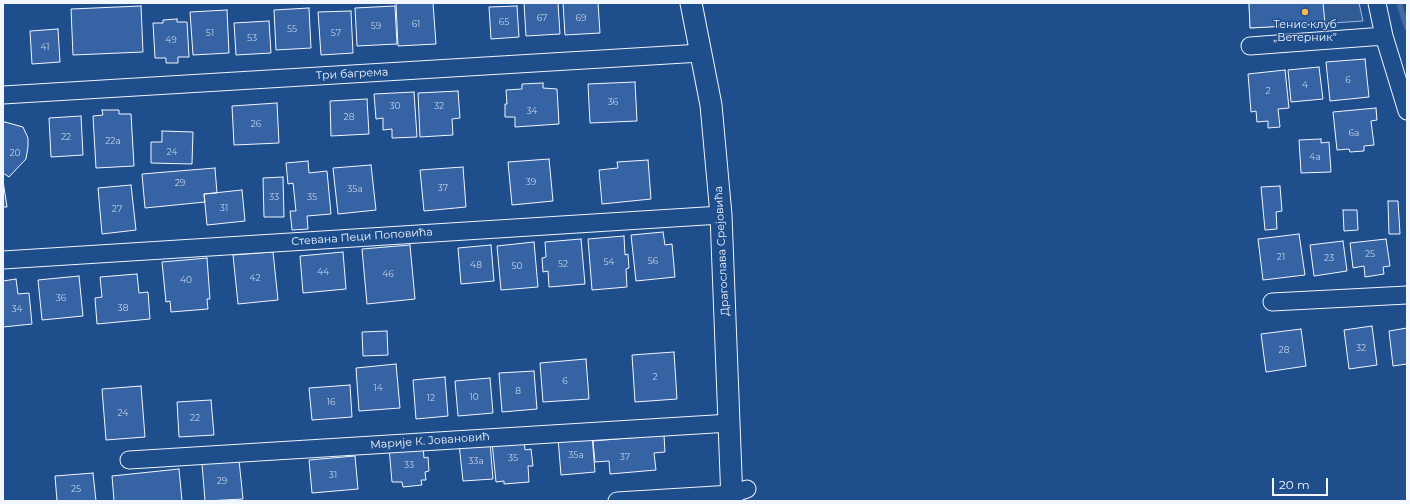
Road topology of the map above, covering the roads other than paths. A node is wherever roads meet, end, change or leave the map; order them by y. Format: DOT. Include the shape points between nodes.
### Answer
graph roads {
  1 [pos="691,3"];
  2 [pos="1377,3"];
  3 [pos="1384,36"];
  4 [pos="1250,46"];
  5 [pos="701,53"];
  6 [pos="3,95"];
  7 [pos="1407,111"];
  8 [pos="721,215"];
  9 [pos="3,260"];
  10 [pos="1407,295"];
  11 [pos="1272,302"];
  12 [pos="730,423"];
  13 [pos="129,460"];
  14 [pos="737,495"];
  15 [pos="617,501"];
  1 -- 5 [label="street, Драгослава Срејовића"];
  2 -- 3 [label="street"];
  3 -- 4 [label="street"];
  3 -- 7 [label="street"];
  5 -- 6 [label="street, Три багрема"];
  5 -- 8 [label="street, Драгослава Срејовића" via="711,105"];
  8 -- 9 [label="street, Стевана Пеци Поповића"];
  8 -- 12 [label="street, Драгослава Срејовића"];
  10 -- 11 [label="street"];
  12 -- 13 [label="street, Марије К. Јовановић"];
  12 -- 14 [label="street, Драгослава Срејовића"];
  14 -- 15 [label="street"];
}
